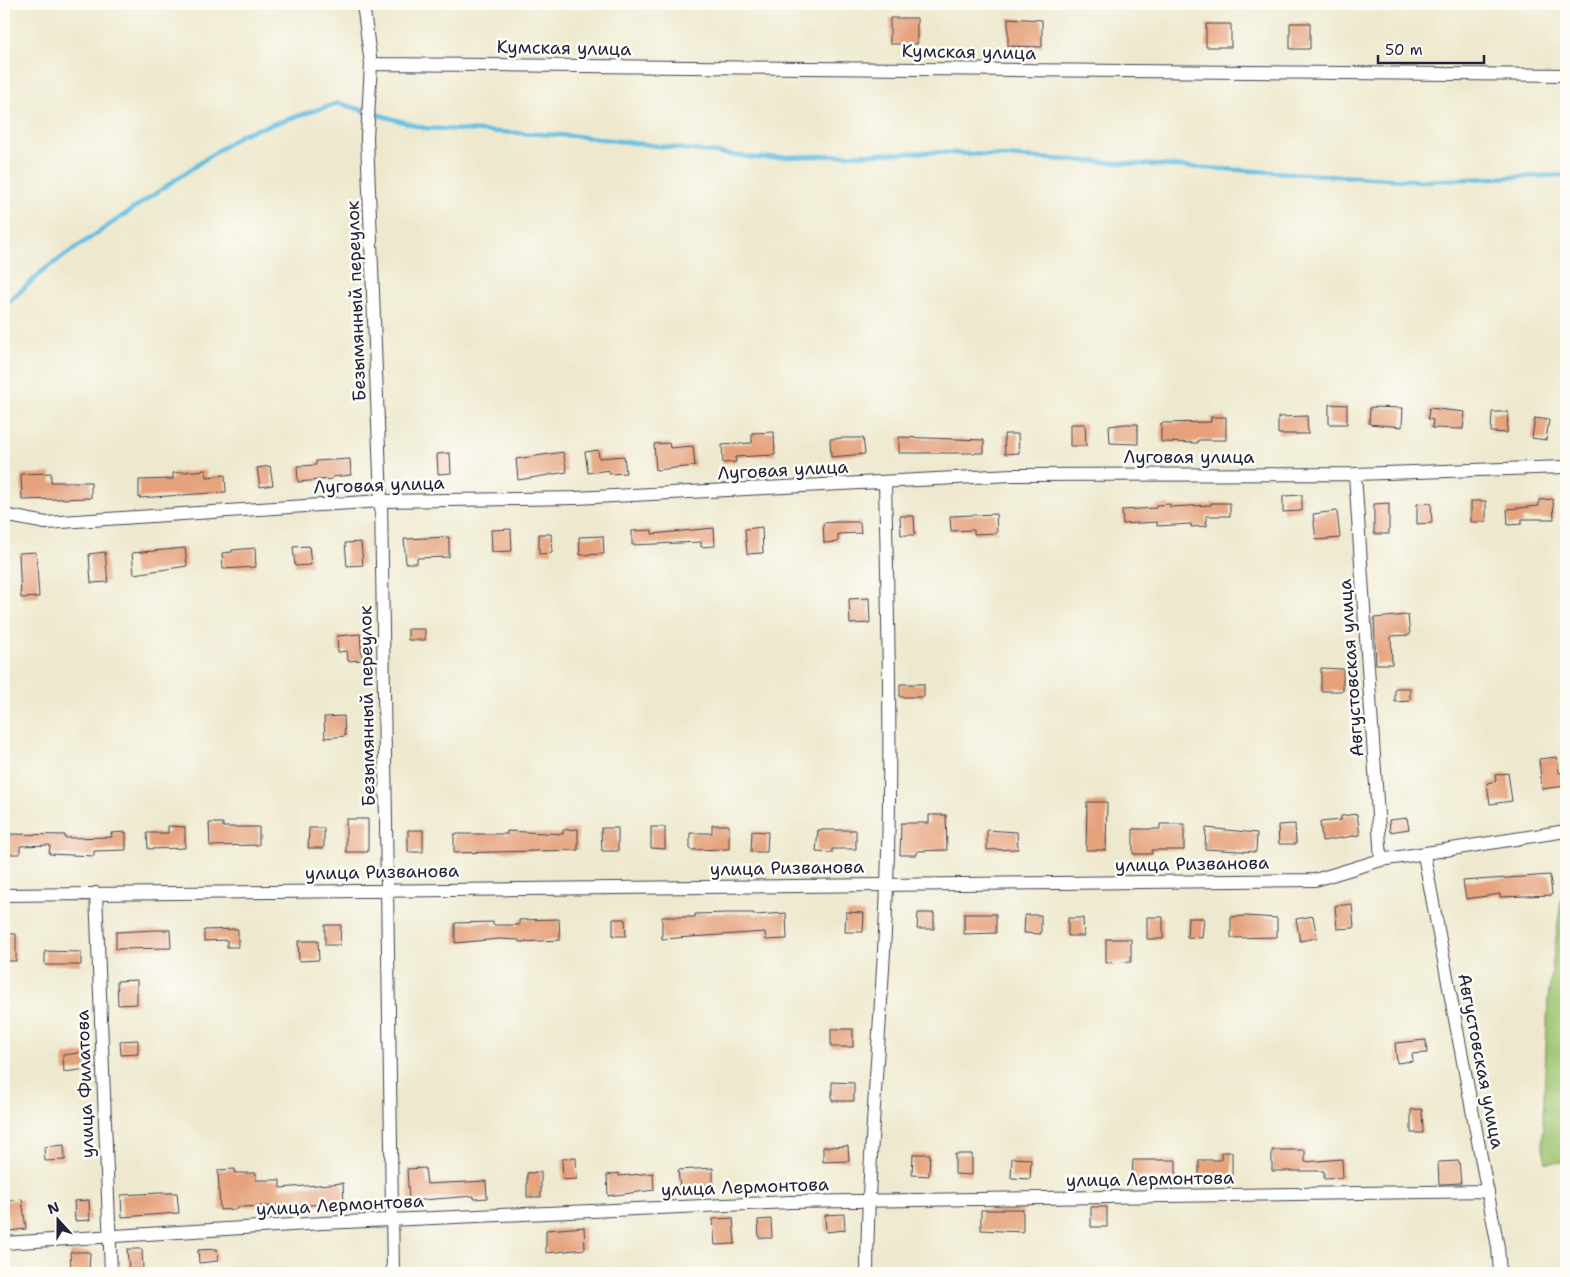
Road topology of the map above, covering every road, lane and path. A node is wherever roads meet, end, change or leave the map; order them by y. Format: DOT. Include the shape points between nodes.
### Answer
graph roads {
  1 [pos="363,4"];
  2 [pos="371,64"];
  3 [pos="1566,74"];
  4 [pos="1566,467"];
  5 [pos="1355,474"];
  6 [pos="885,482"];
  7 [pos="381,501"];
  8 [pos="4,515"];
  9 [pos="1566,831"];
  10 [pos="1424,855"];
  11 [pos="1382,860"];
  12 [pos="887,884"];
  13 [pos="387,890"];
  14 [pos="96,893"];
  15 [pos="4,894"];
  16 [pos="1488,1191"];
  17 [pos="868,1200"];
  18 [pos="391,1220"];
  19 [pos="109,1237"];
  20 [pos="4,1243"];
  21 [pos="111,1273"];
  22 [pos="393,1273"];
  23 [pos="866,1273"];
  24 [pos="1500,1273"];
  1 -- 2 [label="street, Безымянный переулок"];
  2 -- 3 [label="street, Кумская улица"];
  2 -- 7 [label="street, Безымянный переулок" via="368,138"];
  4 -- 5 [label="street, Луговая улица"];
  5 -- 6 [label="street, Луговая улица" via="1012,475"];
  5 -- 11 [label="street, Августовская улица"];
  6 -- 7 [label="street, Луговая улица" via="576,498"];
  6 -- 12 [label="street" via="889,664"];
  7 -- 8 [label="street, Луговая улица" via="46,524"];
  7 -- 13 [label="street, Безымянный переулок"];
  9 -- 10 [label="street, улица Ризванова"];
  10 -- 11 [label="street, улица Ризванова"];
  10 -- 16 [label="street, Августовская улица"];
  11 -- 12 [label="street, улица Ризванова" via="1315,880"];
  12 -- 13 [label="street, улица Ризванова"];
  12 -- 17 [label="street"];
  13 -- 14 [label="street, улица Ризванова"];
  13 -- 18 [label="street, Безымянный переулок"];
  14 -- 15 [label="street, улица Ризванова"];
  14 -- 19 [label="street, улица Филатова"];
  16 -- 17 [label="street, улица Лермонтова"];
  16 -- 24 [label="street, Августовская улица"];
  17 -- 18 [label="street, улица Лермонтова"];
  17 -- 23 [label="street"];
  18 -- 19 [label="street, улица Лермонтова"];
  18 -- 22 [label="street, Безымянный переулок"];
  19 -- 20 [label="street, улица Лермонтова"];
  19 -- 21 [label="street, улица Филатова"];
}
